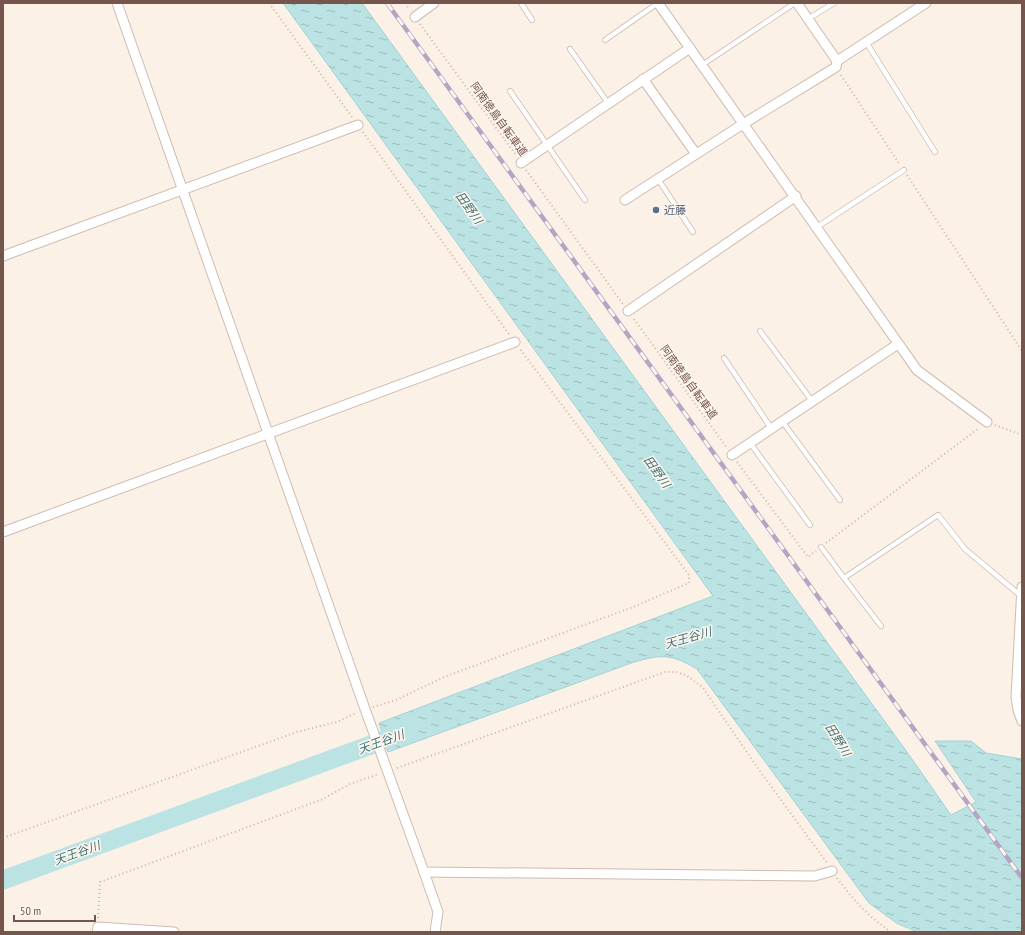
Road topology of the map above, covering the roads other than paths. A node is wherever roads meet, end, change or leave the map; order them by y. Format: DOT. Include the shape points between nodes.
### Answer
graph roads {
  1 [pos="117,3"];
  2 [pos="434,3"];
  3 [pos="521,3"];
  4 [pos="658,3"];
  5 [pos="796,3"];
  6 [pos="834,3"];
  7 [pos="922,4"];
  8 [pos="415,17"];
  9 [pos="532,20"];
  10 [pos="808,20"];
  11 [pos="605,40"];
  12 [pos="866,42"];
  13 [pos="690,48"];
  14 [pos="570,49"];
  15 [pos="836,64"];
  16 [pos="702,66"];
  17 [pos="643,80"];
  18 [pos="510,91"];
  19 [pos="608,103"];
  20 [pos="743,124"];
  21 [pos="358,125"];
  22 [pos="548,145"];
  23 [pos="935,152"];
  24 [pos="696,154"];
  25 [pos="522,163"];
  26 [pos="904,170"];
  27 [pos="658,178"];
  28 [pos="183,190"];
  29 [pos="796,196"];
  30 [pos="584,200"];
  31 [pos="625,200"];
  32 [pos="817,227"];
  33 [pos="693,232"];
  34 [pos="3,256"];
  35 [pos="628,311"];
  36 [pos="760,331"];
  37 [pos="515,342"];
  38 [pos="898,344"];
  39 [pos="724,358"];
  40 [pos="812,401"];
  41 [pos="782,421"];
  42 [pos="987,422"];
  43 [pos="771,428"];
  44 [pos="269,434"];
  45 [pos="750,443"];
  46 [pos="732,455"];
  47 [pos="840,500"];
  48 [pos="810,526"];
  49 [pos="3,532"];
  50 [pos="821,547"];
  51 [pos="844,578"];
  52 [pos="1022,592"];
  53 [pos="881,626"];
  54 [pos="1022,721"];
  55 [pos="832,871"];
  56 [pos="424,872"];
  57 [pos="98,929"];
  58 [pos="174,932"];
  59 [pos="435,932"];
  1 -- 28 [label="street"];
  2 -- 8 [label="street"];
  3 -- 9 [label="lane"];
  4 -- 11 [label="lane"];
  4 -- 13 [label="street"];
  5 -- 10 [label="street"];
  5 -- 16 [label="lane"];
  6 -- 10 [label="lane"];
  7 -- 12 [label="street"];
  10 -- 15 [label="street"];
  12 -- 15 [label="street"];
  12 -- 23 [label="lane"];
  13 -- 16 [label="street"];
  13 -- 17 [label="street"];
  14 -- 19 [label="lane"];
  15 -- 20 [label="street"];
  16 -- 20 [label="street"];
  17 -- 19 [label="street"];
  17 -- 24 [label="street"];
  18 -- 22 [label="lane"];
  19 -- 22 [label="street"];
  20 -- 24 [label="street"];
  20 -- 29 [label="street"];
  21 -- 28 [label="street"];
  22 -- 25 [label="street"];
  22 -- 30 [label="lane"];
  24 -- 27 [label="street"];
  26 -- 32 [label="lane"];
  27 -- 31 [label="street"];
  27 -- 33 [label="lane"];
  28 -- 34 [label="street"];
  28 -- 44 [label="street"];
  29 -- 32 [label="street"];
  29 -- 35 [label="street"];
  32 -- 38 [label="street"];
  36 -- 40 [label="lane"];
  37 -- 44 [label="street"];
  38 -- 40 [label="street"];
  38 -- 42 [label="street" via="917,370"];
  39 -- 43 [label="lane"];
  40 -- 41 [label="street"];
  41 -- 43 [label="street"];
  41 -- 47 [label="lane"];
  43 -- 45 [label="street"];
  44 -- 49 [label="street"];
  44 -- 56 [label="street"];
  45 -- 46 [label="street"];
  45 -- 48 [label="lane"];
  50 -- 51 [label="lane"];
  51 -- 52 [label="lane" via="938,515 965,549"];
  51 -- 53 [label="lane"];
  52 -- 54 [label="street" via="1016,697"];
  55 -- 56 [label="street" via="815,876"];
  56 -- 59 [label="street" via="438,912"];
  57 -- 58 [label="street"];
}
